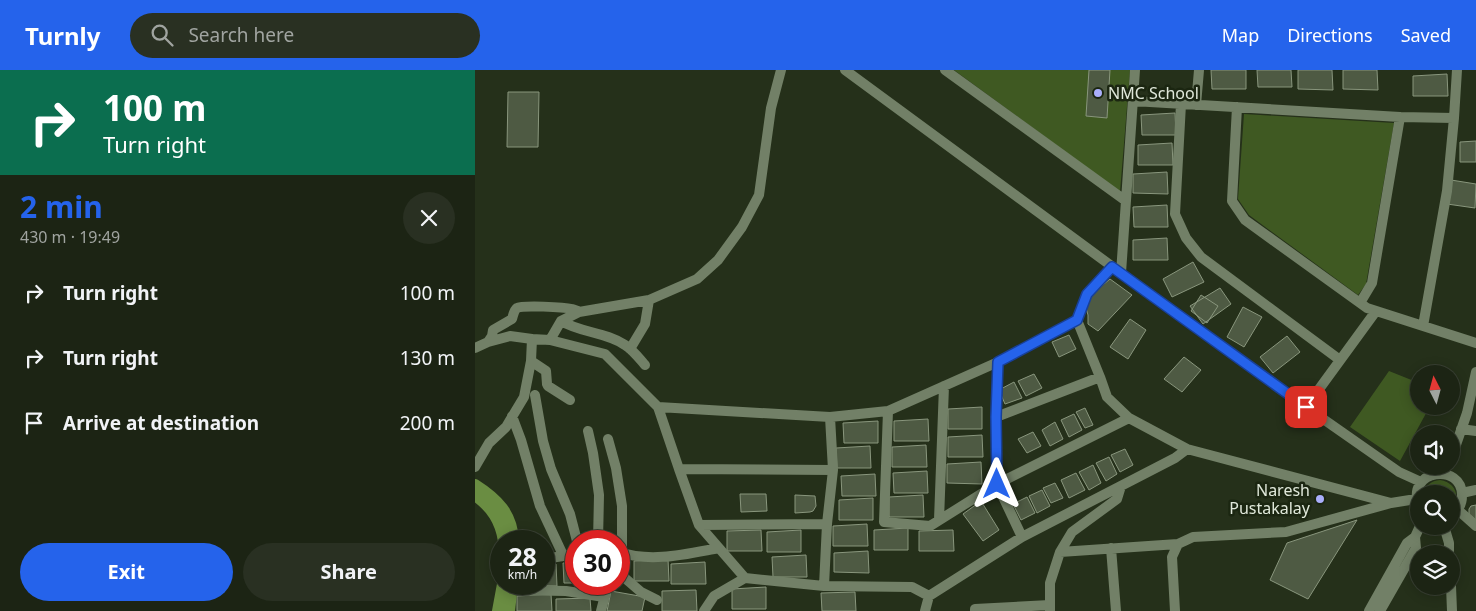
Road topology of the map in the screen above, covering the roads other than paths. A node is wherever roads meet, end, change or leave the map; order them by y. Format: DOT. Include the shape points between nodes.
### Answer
graph roads {
  1 [pos="781,70"];
  2 [pos="845,70"];
  3 [pos="945,70"];
  4 [pos="1135,70"];
  5 [pos="1199,70"];
  6 [pos="1457,70"];
  7 [pos="1133,101"];
  8 [pos="1181,104"];
  9 [pos="1196,105"];
  10 [pos="1237,107"];
  11 [pos="1400,117"];
  12 [pos="1454,118"];
  13 [pos="1126,201"];
  14 [pos="1112,267"];
  15 [pos="1121,274"];
  16 [pos="649,300"];
  17 [pos="1360,303"];
  18 [pos="1376,311"];
  19 [pos="579,312"];
  20 [pos="1077,320"];
  21 [pos="561,321"];
  22 [pos="1423,326"];
  23 [pos="532,339"];
  24 [pos="550,340"];
  25 [pos="488,342"];
  26 [pos="1476,343"];
  27 [pos="475,348"];
  28 [pos="630,349"];
  29 [pos="1340,360"];
  30 [pos="531,361"];
  31 [pos="998,362"];
  32 [pos="645,365"];
  33 [pos="1476,372"];
  34 [pos="1100,377"];
  35 [pos="944,386"];
  36 [pos="535,396"];
  37 [pos="570,400"];
  38 [pos="658,407"];
  39 [pos="1306,407"];
  40 [pos="888,411"];
  41 [pos="512,416"];
  42 [pos="830,417"];
  43 [pos="996,417"];
  44 [pos="1129,418"];
  45 [pos="1461,429"];
  46 [pos="589,431"];
  47 [pos="1476,431"];
  48 [pos="1460,432"];
  49 [pos="608,438"];
  50 [pos="1187,449"];
  51 [pos="475,467"];
  52 [pos="679,469"];
  53 [pos="833,470"];
  54 [pos="1431,475"];
  55 [pos="1452,475"];
  56 [pos="1421,482"];
  57 [pos="997,484"];
  58 [pos="475,485"];
  59 [pos="1420,485"];
  60 [pos="1121,486"];
  61 [pos="1476,490"];
  62 [pos="1462,493"];
  63 [pos="475,495"];
  64 [pos="1391,502"];
  65 [pos="1410,503"];
  66 [pos="1460,506"];
  67 [pos="1460,516"];
  68 [pos="939,520"];
  69 [pos="827,524"];
  70 [pos="699,525"];
  71 [pos="1476,526"];
  72 [pos="502,530"];
  73 [pos="511,530"];
  74 [pos="574,530"];
  75 [pos="598,530"];
  76 [pos="621,530"];
  77 [pos="1022,537"];
  78 [pos="1415,537"];
  79 [pos="1177,544"];
  80 [pos="719,548"];
  81 [pos="1111,548"];
  82 [pos="1060,552"];
  83 [pos="563,555"];
  84 [pos="630,556"];
  85 [pos="555,557"];
  86 [pos="745,578"];
  87 [pos="630,582"];
  88 [pos="824,586"];
  89 [pos="555,590"];
  90 [pos="505,595"];
  91 [pos="509,595"];
  92 [pos="1451,595"];
  93 [pos="929,596"];
  94 [pos="604,597"];
  95 [pos="657,600"];
  96 [pos="1050,608"];
  97 [pos="498,611"];
  98 [pos="509,611"];
  99 [pos="601,611"];
  100 [pos="704,611"];
  101 [pos="925,611"];
  102 [pos="975,611"];
  103 [pos="1116,611"];
  104 [pos="1175,611"];
  105 [pos="1369,611"];
  106 [pos="1380,611"];
  107 [pos="1452,611"];
  1 -- 16 [label="street" via="771,108 759,194 742,227 717,260 697,279"];
  2 -- 14 [label="street"];
  3 -- 13 [label="street"];
  4 -- 7 [label="street"];
  5 -- 9 [label="street"];
  6 -- 12 [label="street"];
  7 -- 8 [label="street"];
  7 -- 13 [label="street"];
  8 -- 9 [label="street"];
  8 -- 29 [label="street" via="1175,214 1186,238 1201,258"];
  9 -- 10 [label="street"];
  10 -- 11 [label="street"];
  10 -- 17 [label="street" via="1232,201 1245,220"];
  11 -- 12 [label="street"];
  11 -- 17 [label="street" via="1372,283"];
  12 -- 22 [label="street" via="1447,191"];
  13 -- 15 [label="street"];
  14 -- 15 [label="street"];
  14 -- 20 [label="street" via="1087,294"];
  15 -- 39 [label="street"];
  16 -- 19 [label="street"];
  16 -- 28 [label="street" via="645,324"];
  17 -- 18 [label="street"];
  18 -- 22 [label="street"];
  18 -- 29 [label="street"];
  19 -- 21 [label="street"];
  19 -- 25 [label="street" via="567,308 517,308 512,319 493,330"];
  20 -- 31 [label="street"];
  20 -- 34 [label="street"];
  21 -- 24 [label="street"];
  21 -- 28 [label="street" via="615,340"];
  22 -- 26 [label="street"];
  23 -- 24 [label="street"];
  23 -- 25 [label="street" via="510,336"];
  23 -- 30 [label="street"];
  24 -- 38 [label="street" via="605,354"];
  25 -- 27 [label="street"];
  28 -- 32 [label="street"];
  29 -- 39 [label="street"];
  30 -- 37 [label="street" via="546,370 548,386"];
  30 -- 41 [label="street" via="524,397"];
  31 -- 35 [label="street"];
  31 -- 43 [label="street"];
  33 -- 45 [label="street"];
  34 -- 43 [label="street"];
  34 -- 44 [label="street" via="1107,397"];
  35 -- 40 [label="street"];
  35 -- 68 [label="street"];
  36 -- 74 [label="street" via="551,469"];
  38 -- 42 [label="street"];
  38 -- 52 [label="street"];
  39 -- 56 [label="street" via="1399,472"];
  40 -- 42 [label="street"];
  40 -- 68 [label="street" via="884,522 930,526"];
  41 -- 51 [label="street"];
  41 -- 83 [label="street" via="540,506"];
  42 -- 53 [label="street"];
  43 -- 57 [label="street"];
  44 -- 50 [label="street"];
  44 -- 57 [label="street"];
  45 -- 47 [label="street"];
  45 -- 48 [label="street"];
  46 -- 75 [label="street" via="599,494"];
  49 -- 76 [label="street" via="616,468"];
  50 -- 60 [label="street"];
  50 -- 64 [label="street"];
  52 -- 53 [label="street"];
  52 -- 70 [label="street"];
  53 -- 69 [label="street"];
  54 -- 56 [label="street"];
  55 -- 62 [label="street"];
  56 -- 59 [label="street"];
  57 -- 68 [label="street"];
  57 -- 77 [label="street"];
  58 -- 73 [label="main road" via="499,503"];
  60 -- 77 [label="street"];
  60 -- 82 [label="street" via="1117,499 1072,532"];
  61 -- 62 [label="street"];
  62 -- 66 [label="street"];
  63 -- 72 [label="main road" via="497,516"];
  64 -- 65 [label="street"];
  64 -- 79 [label="street" via="1286,532 1193,537"];
  67 -- 71 [label="street"];
  69 -- 70 [label="street"];
  69 -- 88 [label="street"];
  70 -- 80 [label="street"];
  77 -- 93 [label="street"];
  78 -- 105 [label="street" via="1407,542"];
  78 -- 106 [label="street" via="1416,548"];
  79 -- 81 [label="street"];
  79 -- 104 [label="street" via="1172,557"];
  80 -- 84 [label="street" via="673,557"];
  80 -- 86 [label="street"];
  81 -- 82 [label="street"];
  81 -- 103 [label="street"];
  82 -- 96 [label="street" via="1050,583"];
  83 -- 85 [label="street"];
  86 -- 88 [label="street"];
  86 -- 100 [label="street" via="714,596"];
  87 -- 95 [label="street"];
  88 -- 93 [label="street" via="912,587"];
  89 -- 94 [label="street"];
  90 -- 97 [label="main road"];
  91 -- 98 [label="main road"];
  92 -- 107 [label="street"];
  93 -- 101 [label="street"];
  94 -- 99 [label="street"];
  96 -- 102 [label="street"];
}
